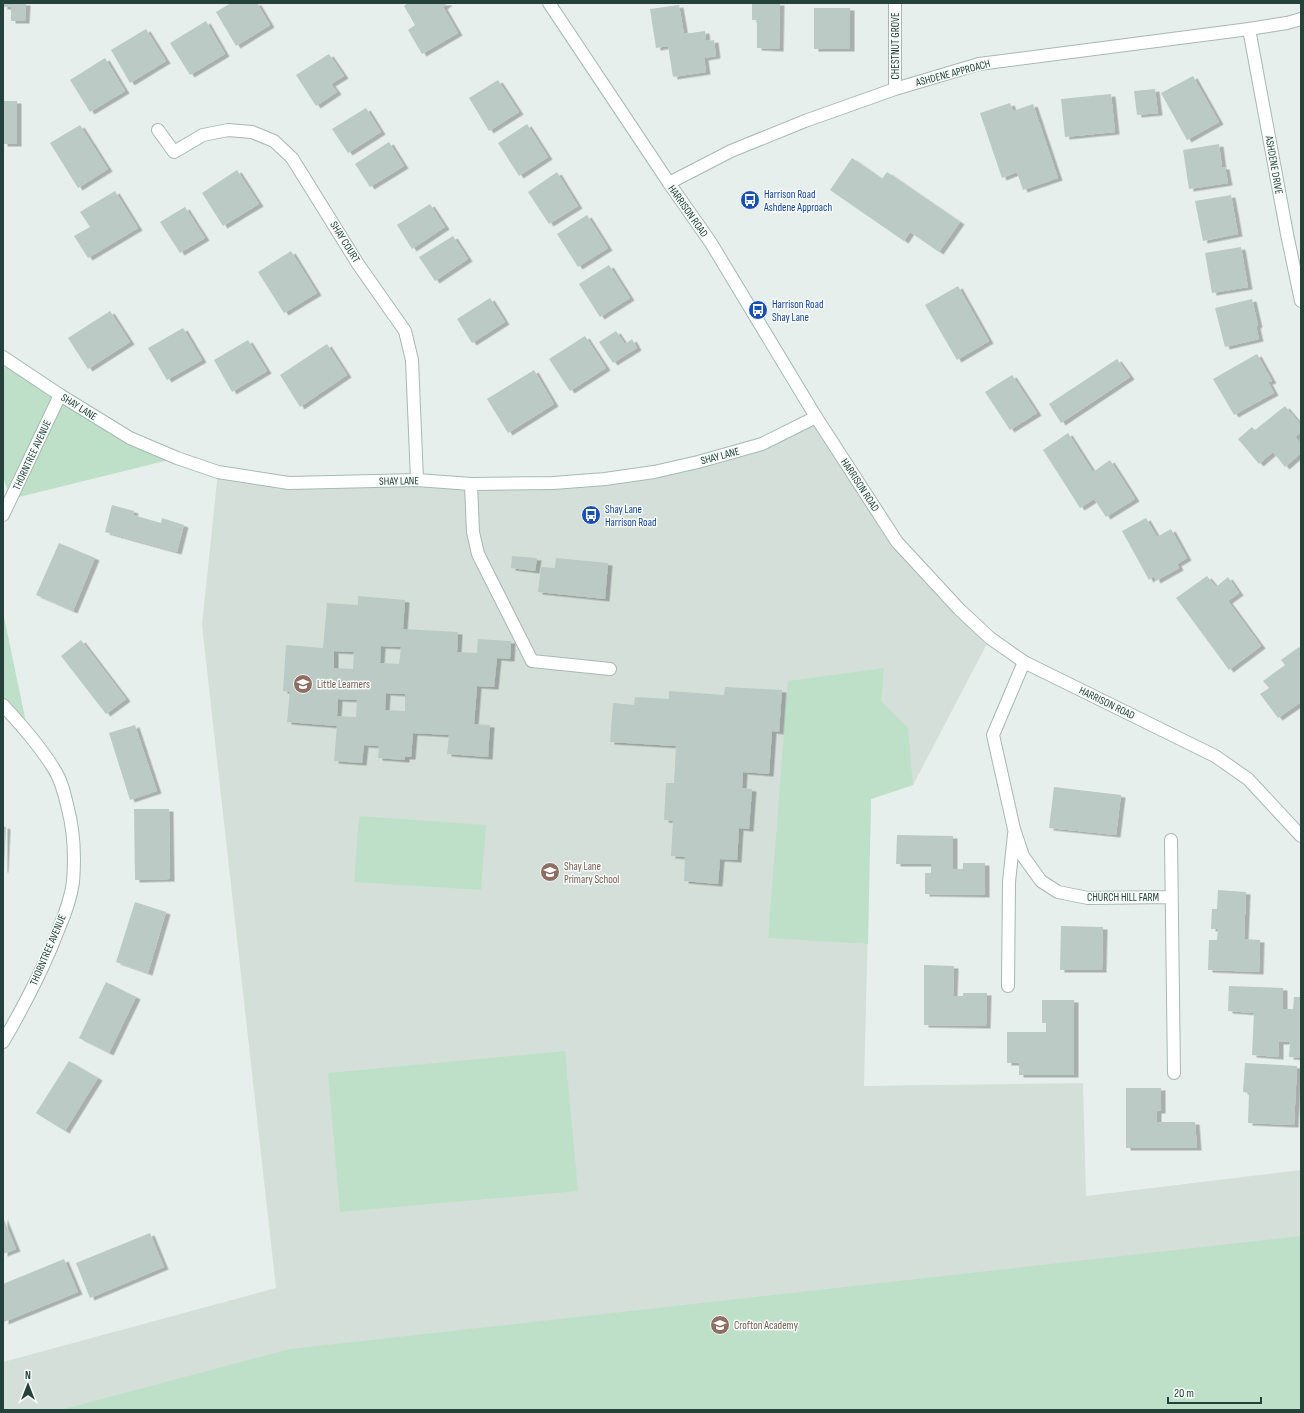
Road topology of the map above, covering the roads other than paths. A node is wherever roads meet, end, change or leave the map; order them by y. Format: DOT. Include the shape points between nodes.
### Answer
graph roads {
  1 [pos="549,3"];
  2 [pos="895,3"];
  3 [pos="1301,19"];
  4 [pos="1249,29"];
  5 [pos="895,88"];
  6 [pos="158,130"];
  7 [pos="669,183"];
  8 [pos="1301,301"];
  9 [pos="3,357"];
  10 [pos="60,395"];
  11 [pos="816,417"];
  12 [pos="417,480"];
  13 [pos="471,484"];
  14 [pos="3,515"];
  15 [pos="1024,662"];
  16 [pos="610,669"];
  17 [pos="3,705"];
  18 [pos="1014,829"];
  19 [pos="1301,836"];
  20 [pos="1171,840"];
  21 [pos="1172,897"];
  22 [pos="1008,986"];
  23 [pos="3,1042"];
  24 [pos="1174,1073"];
  1 -- 7 [label="street, HARRISON ROAD"];
  2 -- 5 [label="street, CHESTNUT GROVE"];
  3 -- 4 [label="street, ASHDENE APPROACH"];
  4 -- 5 [label="street, ASHDENE APPROACH" via="979,64"];
  4 -- 8 [label="street, ASHDENE DRIVE"];
  5 -- 7 [label="street, ASHDENE APPROACH" via="731,151"];
  6 -- 12 [label="street, SHAY COURT" via="174,152 203,135 228,130 252,132 274,141 292,158 358,264 405,331 412,360"];
  7 -- 11 [label="street, HARRISON ROAD" via="711,243"];
  9 -- 10 [label="street, SHAY LANE"];
  10 -- 12 [label="street, SHAY LANE" via="130,438 218,472 289,483"];
  10 -- 14 [label="street, THORNTREE AVENUE"];
  11 -- 13 [label="street, SHAY LANE" via="762,444 654,472 554,483"];
  11 -- 15 [label="street, HARRISON ROAD" via="897,542 990,638"];
  12 -- 13 [label="street, SHAY LANE"];
  13 -- 16 [label="street" via="473,532 478,554 532,661"];
  15 -- 18 [label="street, CHURCH HILL FARM" via="993,735"];
  15 -- 19 [label="street, HARRISON ROAD" via="1215,756 1248,780"];
  17 -- 23 [label="street, THORNTREE AVENUE" via="28,732 55,770 65,793 74,846 73,882 65,914 31,990"];
  18 -- 21 [label="street, CHURCH HILL FARM" via="1023,856 1041,881 1058,892 1088,898"];
  18 -- 22 [label="street, CHURCH HILL FARM" via="1009,882"];
  20 -- 21 [label="street, CHURCH HILL FARM"];
  21 -- 24 [label="street, CHURCH HILL FARM"];
}
